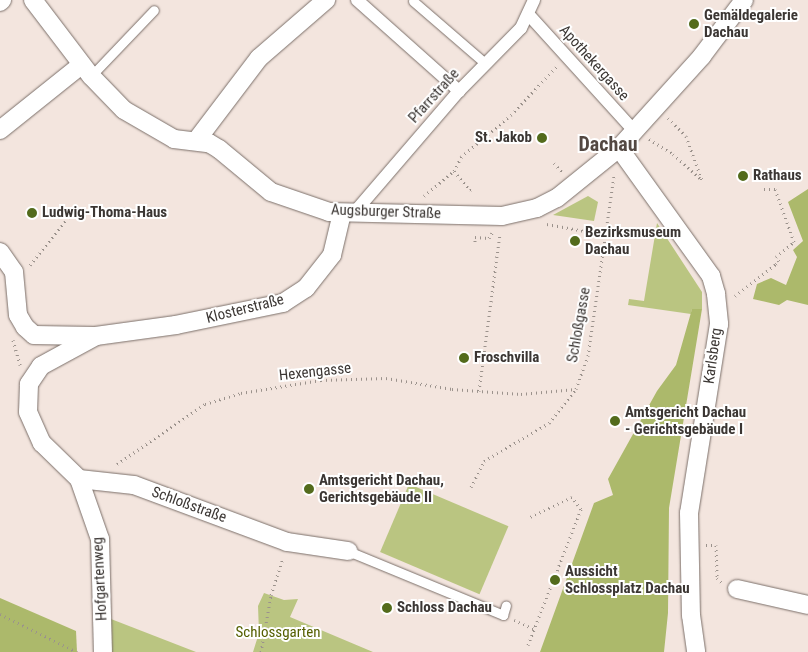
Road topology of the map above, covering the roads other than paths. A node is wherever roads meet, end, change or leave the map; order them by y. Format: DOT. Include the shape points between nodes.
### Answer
graph roads {
  1 [pos="33,0"];
  2 [pos="326,0"];
  3 [pos="357,0"];
  4 [pos="534,0"];
  5 [pos="744,0"];
  6 [pos="413,1"];
  7 [pos="154,10"];
  8 [pos="529,15"];
  9 [pos="486,64"];
  10 [pos="86,70"];
  11 [pos="459,91"];
  12 [pos="0,130"];
  13 [pos="635,132"];
  14 [pos="196,141"];
  15 [pos="618,148"];
  16 [pos="348,213"];
  17 [pos="0,252"];
  18 [pos="96,336"];
  19 [pos="79,479"];
  20 [pos="348,551"];
  21 [pos="737,589"];
  22 [pos="506,605"];
  23 [pos="808,605"];
  24 [pos="103,652"];
  25 [pos="696,652"];
  1 -- 10 [label="street, Augsburger Straße"];
  2 -- 14 [label="street" via="258,58"];
  3 -- 11 [label="street"];
  4 -- 8 [label="street, Pfarrstraße"];
  5 -- 13 [label="street, Augsburger Straße" via="727,26"];
  6 -- 9 [label="lane"];
  7 -- 10 [label="lane"];
  8 -- 9 [label="street, Pfarrstraße"];
  8 -- 13 [label="street, Apothekergasse"];
  9 -- 11 [label="street, Pfarrstraße"];
  10 -- 12 [label="street"];
  10 -- 14 [label="street, Augsburger Straße" via="124,110 174,139"];
  11 -- 16 [label="street, Pfarrstraße"];
  13 -- 15 [label="street, Augsburger Straße"];
  14 -- 16 [label="street, Augsburger Straße" via="220,149 271,192 316,209"];
  15 -- 16 [label="street, Augsburger Straße" via="557,198 536,208 502,216"];
  15 -- 25 [label="street, Karlsberg" via="711,276 716,294 719,324 689,513 691,615"];
  16 -- 18 [label="street, Klosterstraße" via="332,254 306,288 283,303 176,325"];
  17 -- 18 [label="street, Klosterstraße" via="14,272 18,314 34,335"];
  18 -- 19 [label="street, Klosterstraße" via="41,366 29,384 28,412 42,443"];
  19 -- 20 [label="street, Schloßstraße" via="134,485 287,542"];
  19 -- 24 [label="street, Hofgartenweg" via="100,539"];
  20 -- 22 [label="lane" via="503,615"];
  21 -- 23 [label="street"];
}
